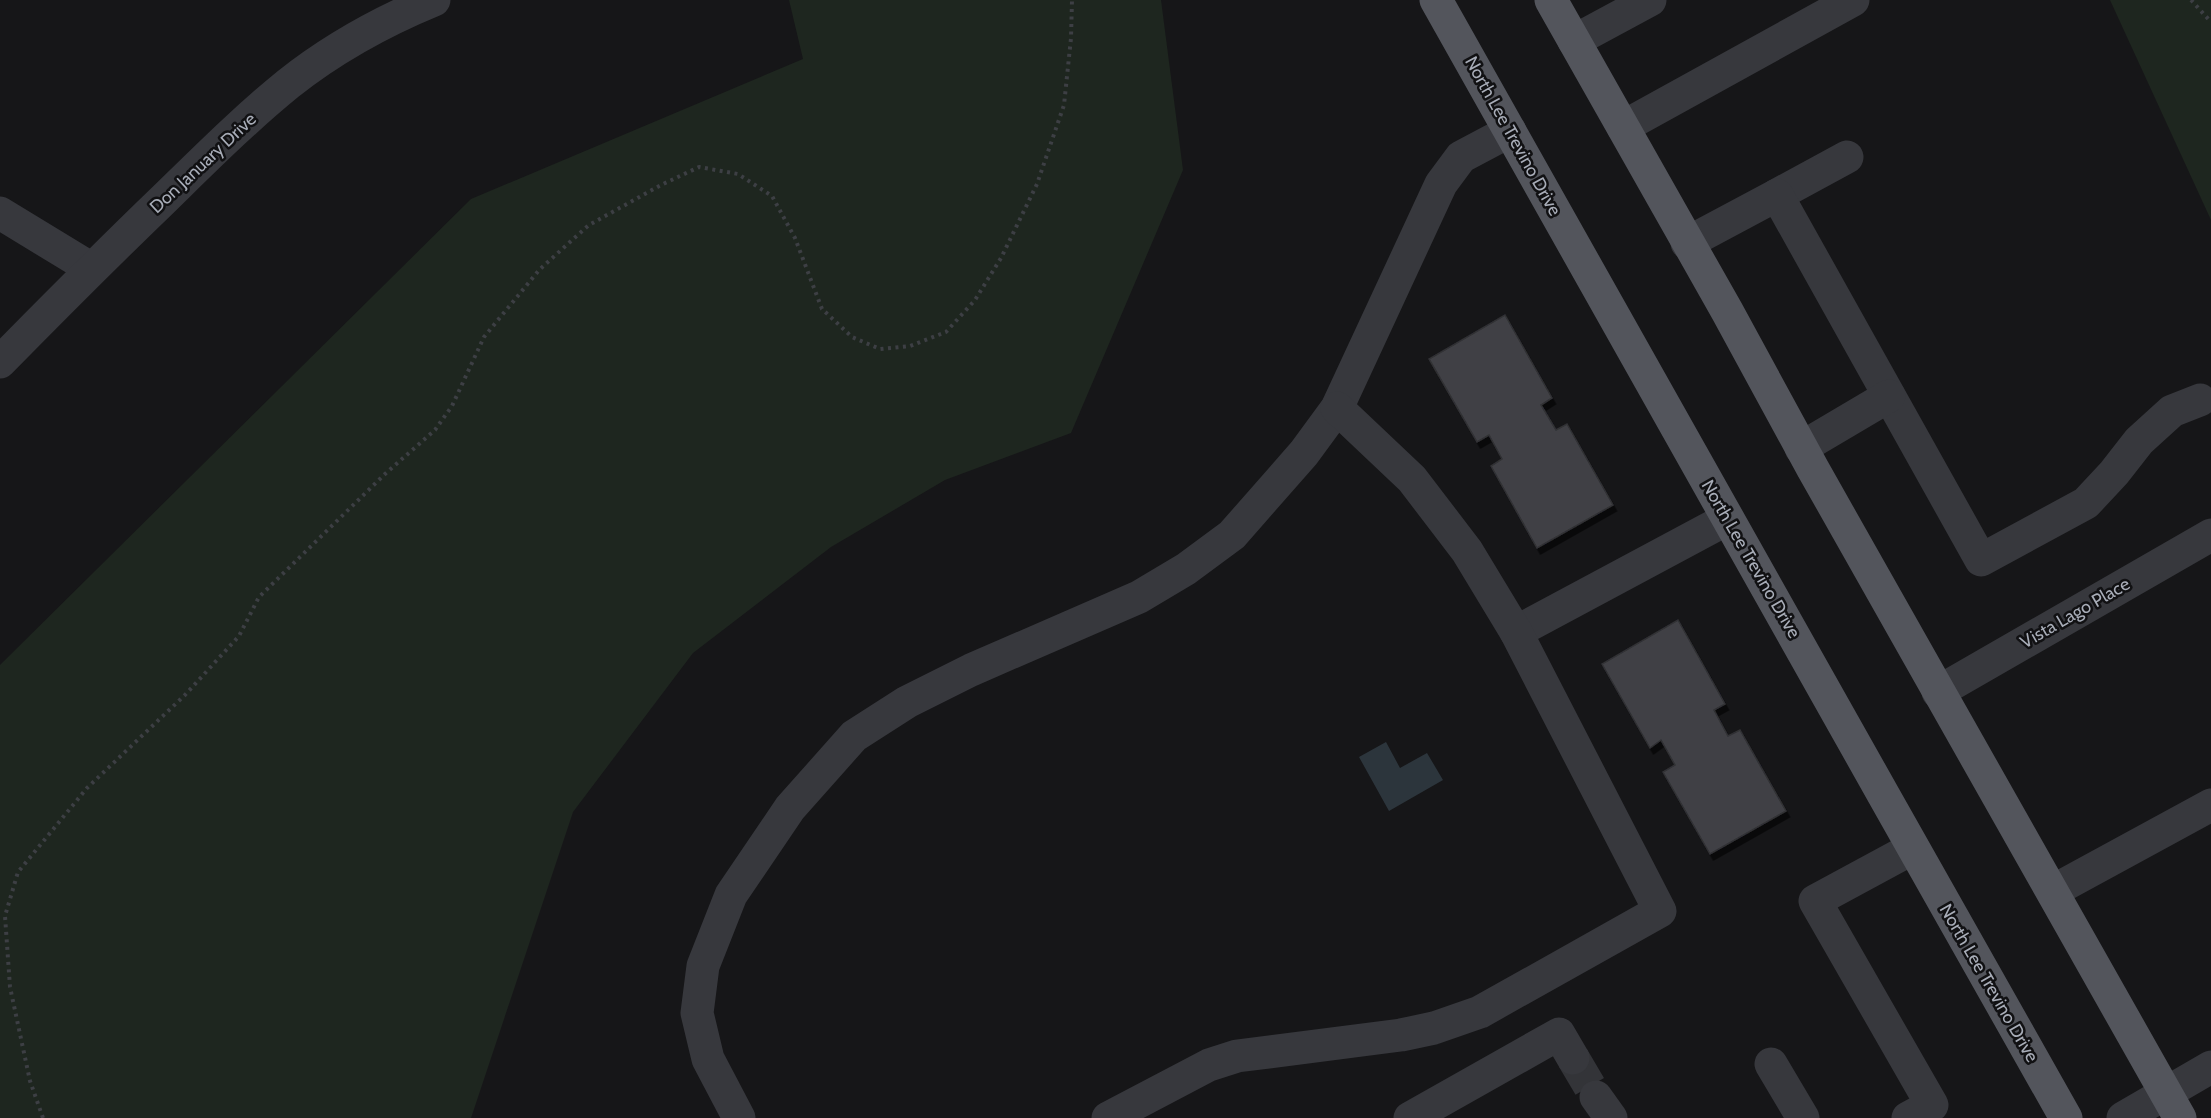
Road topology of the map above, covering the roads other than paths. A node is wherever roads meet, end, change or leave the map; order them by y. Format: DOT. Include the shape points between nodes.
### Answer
graph roads {
  1 [pos="434,0"];
  2 [pos="1436,0"];
  3 [pos="1551,0"];
  4 [pos="1650,0"];
  5 [pos="1853,0"];
  6 [pos="1574,41"];
  7 [pos="1623,127"];
  8 [pos="1510,131"];
  9 [pos="1847,157"];
  10 [pos="1777,195"];
  11 [pos="0,213"];
  12 [pos="1687,243"];
  13 [pos="92,269"];
  14 [pos="0,362"];
  15 [pos="1890,396"];
  16 [pos="2200,400"];
  17 [pos="1336,408"];
  18 [pos="1801,448"];
  19 [pos="1727,519"];
  20 [pos="2211,535"];
  21 [pos="1516,632"];
  22 [pos="1938,692"];
  23 [pos="2211,805"];
  24 [pos="1913,848"];
  25 [pos="2053,891"];
  26 [pos="1566,1046"];
  27 [pos="1771,1064"];
  28 [pos="2211,1067"];
  29 [pos="2173,1105"];
  30 [pos="739,1118"];
  31 [pos="1108,1118"];
  32 [pos="1410,1118"];
  33 [pos="1803,1118"];
  34 [pos="1908,1118"];
  35 [pos="2066,1118"];
  36 [pos="2123,1118"];
  1 -- 13 [label="street, Don January Drive" via="355,38 289,83"];
  2 -- 8 [label="main road, North Lee Trevino Drive"];
  3 -- 6 [label="main road"];
  4 -- 6 [label="street"];
  5 -- 7 [label="street"];
  6 -- 7 [label="main road"];
  7 -- 12 [label="main road"];
  8 -- 17 [label="street" via="1461,157 1441,184"];
  8 -- 19 [label="main road, North Lee Trevino Drive"];
  9 -- 10 [label="street"];
  10 -- 12 [label="street"];
  10 -- 15 [label="street"];
  11 -- 13 [label="street"];
  12 -- 18 [label="main road"];
  13 -- 14 [label="street, Don January Drive"];
  15 -- 16 [label="street" via="1981,560 2086,503 2164,418"];
  15 -- 18 [label="street"];
  17 -- 21 [label="street" via="1412,479 1467,551"];
  17 -- 30 [label="street" via="1304,453 1232,535 1186,569 1139,597 907,702 854,736 790,808 731,896 703,966 697,1013 708,1059"];
  18 -- 22 [label="main road"];
  19 -- 21 [label="street"];
  19 -- 24 [label="main road, North Lee Trevino Drive"];
  20 -- 22 [label="street, Vista Lago Place"];
  21 -- 31 [label="street" via="1660,911 1480,1012 1401,1035 1237,1056 1209,1065"];
  22 -- 25 [label="main road"];
  23 -- 25 [label="street"];
  24 -- 34 [label="street" via="1815,901 1932,1106"];
  24 -- 35 [label="main road, North Lee Trevino Drive"];
  25 -- 29 [label="main road"];
  26 -- 32 [label="street"];
  27 -- 33 [label="street"];
  28 -- 29 [label="street"];
  29 -- 36 [label="street"];
}
